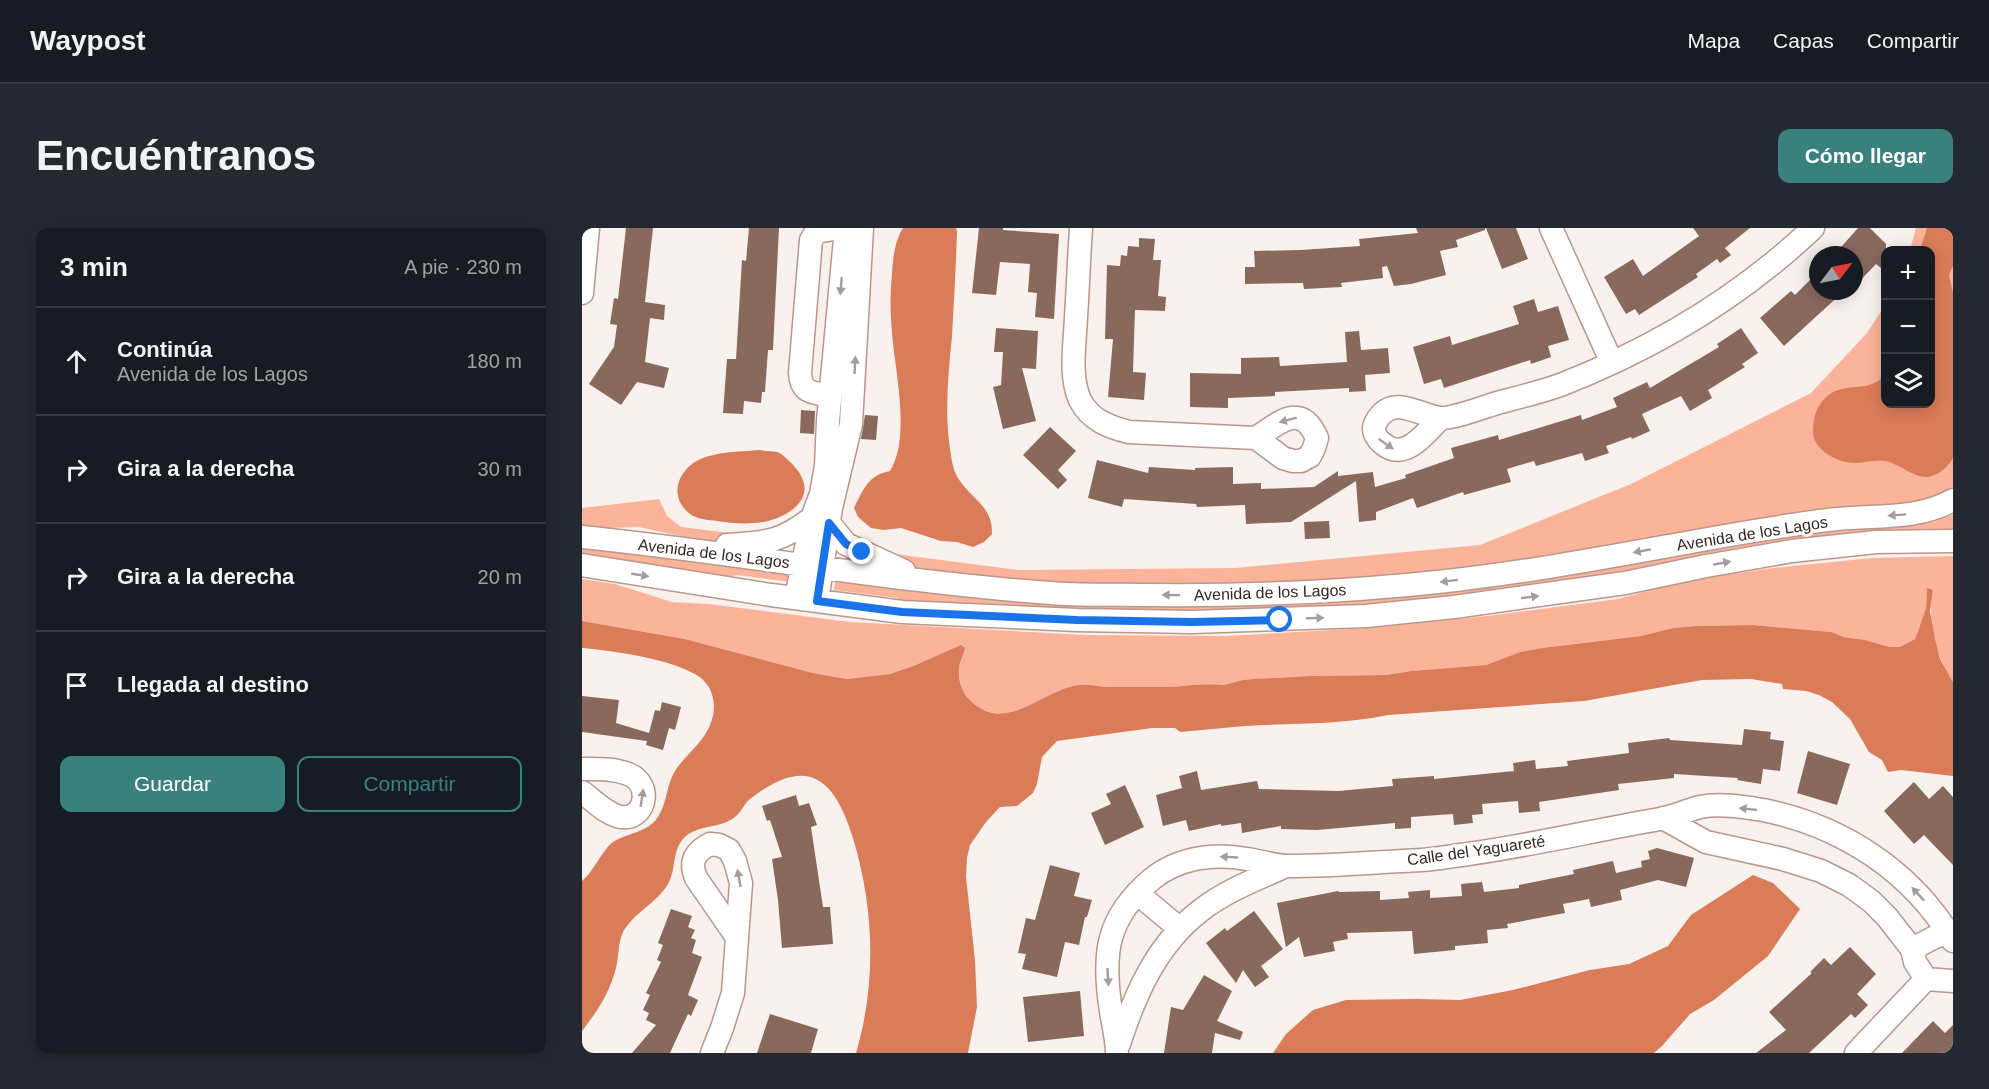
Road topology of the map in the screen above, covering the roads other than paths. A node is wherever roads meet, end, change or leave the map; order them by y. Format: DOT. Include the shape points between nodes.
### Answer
graph roads {
  1 [pos="588,228"];
  2 [pos="840,228"];
  3 [pos="846,228"];
  4 [pos="862,228"];
  5 [pos="1080,228"];
  6 [pos="1551,228"];
  7 [pos="1813,228"];
  8 [pos="582,293"];
  9 [pos="1612,363"];
  10 [pos="830,396"];
  11 [pos="1441,418"];
  12 [pos="1256,438"];
  13 [pos="1953,500"];
  14 [pos="820,520"];
  15 [pos="582,537"];
  16 [pos="1953,541"];
  17 [pos="686,549"];
  18 [pos="582,565"];
  19 [pos="812,566"];
  20 [pos="927,581"];
  21 [pos="807,600"];
  22 [pos="582,769"];
  23 [pos="582,792"];
  24 [pos="1664,818"];
  25 [pos="1837,835"];
  26 [pos="1286,866"];
  27 [pos="1821,871"];
  28 [pos="1137,893"];
  29 [pos="1180,929"];
  30 [pos="736,936"];
  31 [pos="1951,937"];
  32 [pos="1912,949"];
  33 [pos="1926,979"];
  34 [pos="1953,981"];
  35 [pos="1118,1051"];
  36 [pos="712,1053"];
  37 [pos="1856,1053"];
  1 -- 8 [label="street"];
  2 -- 10 [label="street" via="816,232 811,240 800,373 806,389"];
  3 -- 10 [label="street, one-way"];
  14 -- 4 [label="street, one-way" via="851,424"];
  5 -- 12 [label="street" via="1075,386 1093,417 1110,428 1129,432"];
  6 -- 9 [label="street"];
  7 -- 9 [label="street" via="1750,281 1699,317"];
  9 -- 11 [label="street" via="1560,385"];
  10 -- 14 [label="street"];
  13 -- 20 [label="street, Avenida de los Lagos, one-way" via="1920,513 1806,523 1584,562 1371,588 1208,595 1054,594"];
  14 -- 17 [label="street" via="774,541"];
  14 -- 19 [label="street"];
  14 -- 20 [label="street" via="846,544"];
  15 -- 17 [label="street, Avenida de los Lagos"];
  21 -- 16 [label="street, Avenida de los Lagos, one-way" via="902,612 1077,620 1192,622 1366,616 1625,584 1717,564 1832,546"];
  17 -- 19 [label="street, Avenida de los Lagos"];
  18 -- 21 [label="street, Avenida de los Lagos, one-way"];
  19 -- 20 [label="street, Avenida de los Lagos"];
  19 -- 21 [label="street"];
  23 -- 22 [label="street, one-way" via="619,817 635,813 642,806 644,795 643,786 628,774"];
  25 -- 24 [label="street, Calle del Yaguareté, one-way" via="1774,813 1718,806"];
  24 -- 26 [label="street, Calle del Yaguareté" via="1426,860"];
  24 -- 27 [label="street" via="1706,842"];
  25 -- 27 [label="street"];
  31 -- 25 [label="street, Calle del Yaguareté, one-way" via="1931,907 1898,874 1875,855"];
  26 -- 28 [label="street, Calle del Yaguareté, one-way" via="1209,856 1168,868"];
  26 -- 29 [label="street, Calle del Yaguareté" via="1213,902"];
  27 -- 32 [label="street" via="1871,901"];
  28 -- 29 [label="street"];
  28 -- 35 [label="street, Calle del Yaguareté, one-way" via="1120,913 1108,955 1106,973"];
  29 -- 35 [label="street, Calle del Yaguareté" via="1155,961 1131,1006"];
  30 -- 36 [label="street" via="733,993"];
  31 -- 32 [label="street" via="1935,936"];
  32 -- 33 [label="street"];
  33 -- 34 [label="street"];
  33 -- 37 [label="street"];
}
